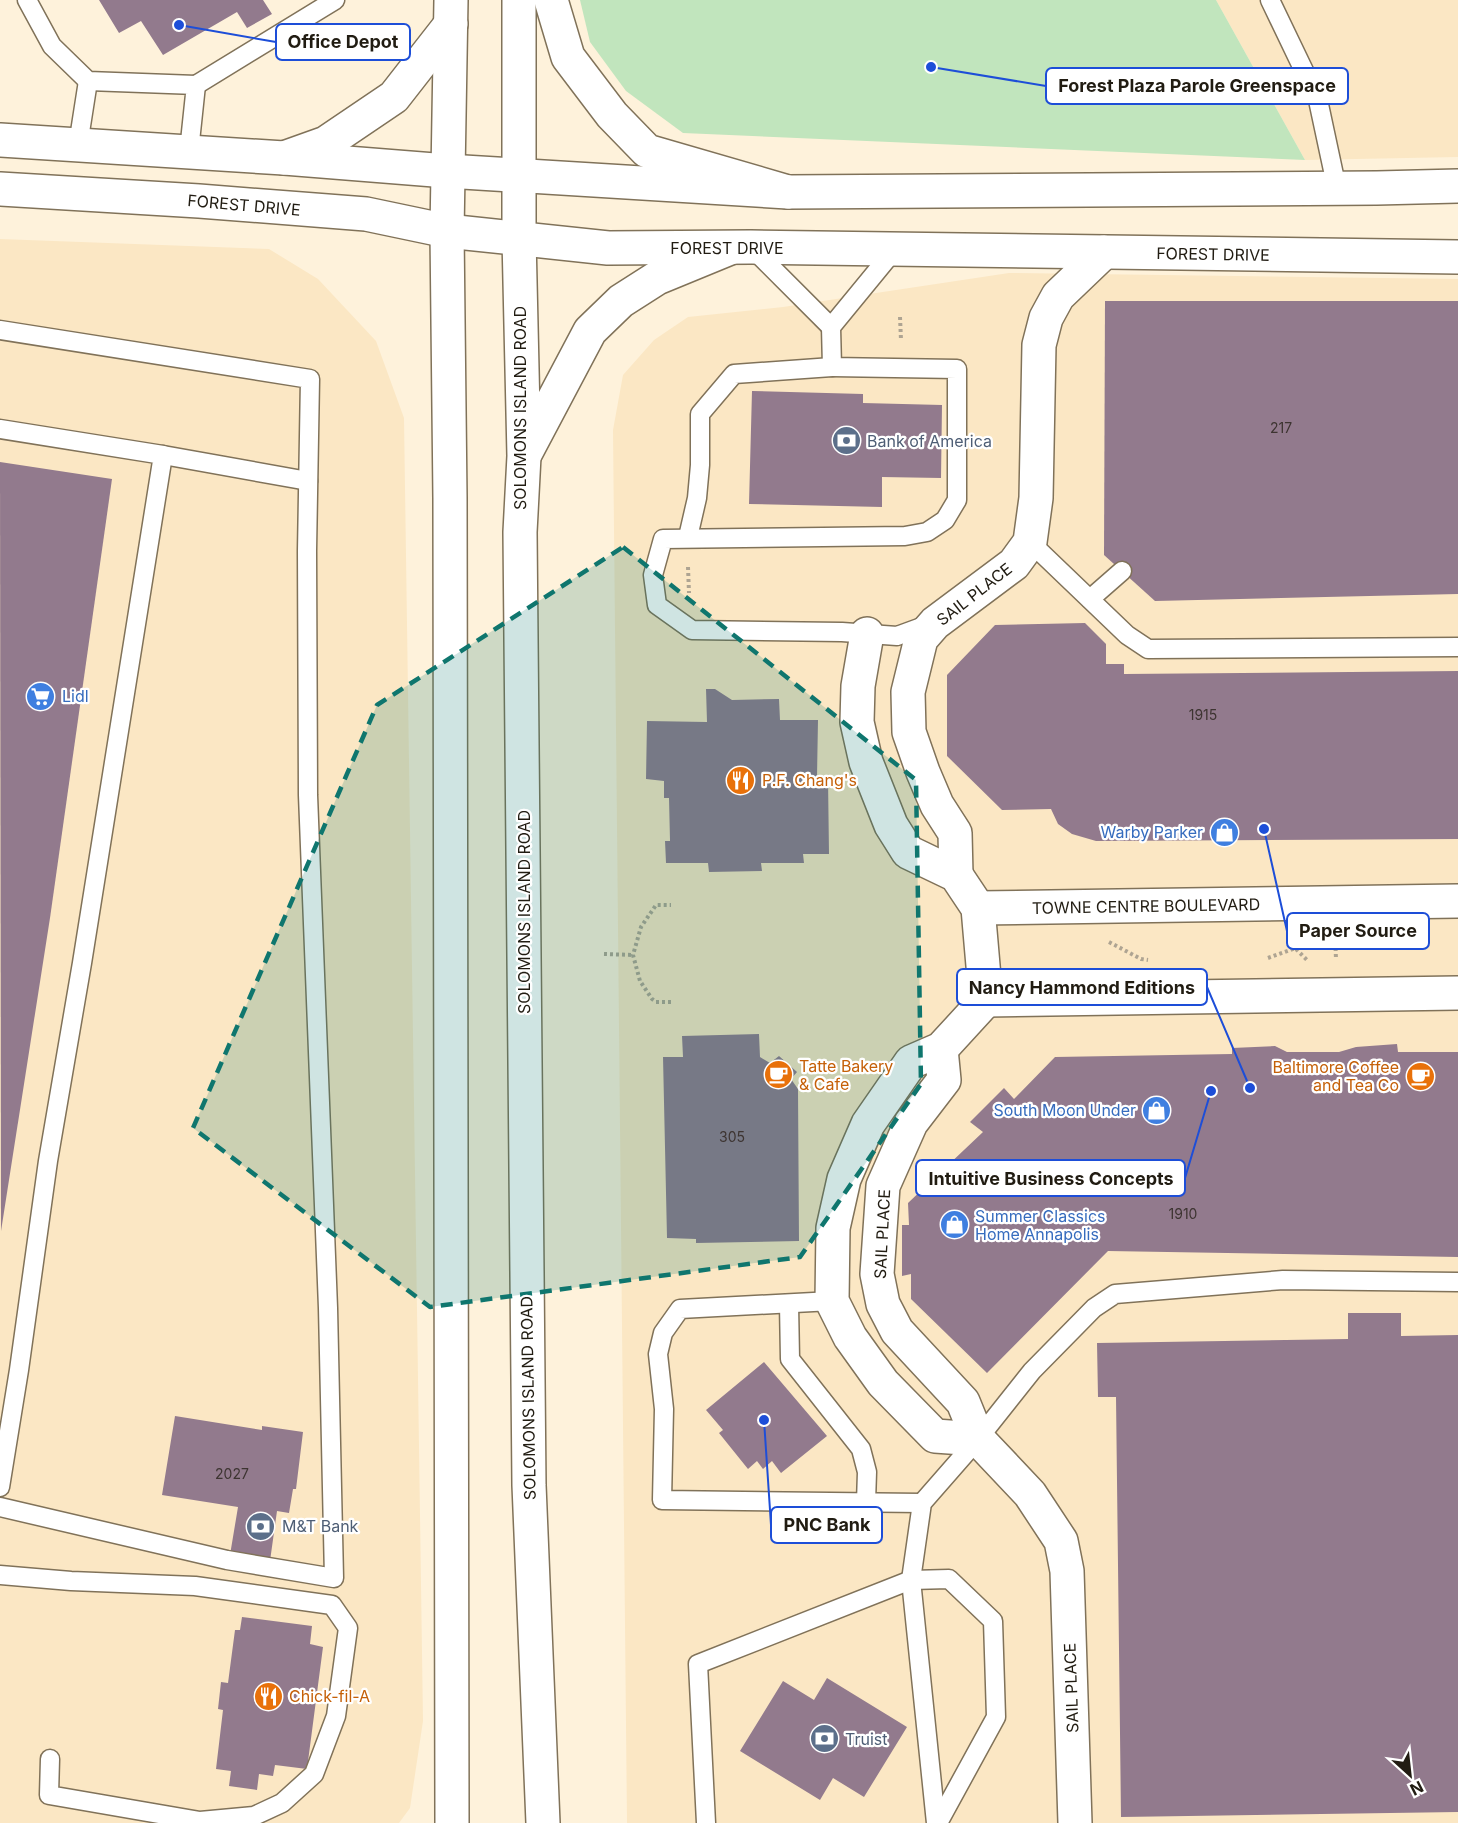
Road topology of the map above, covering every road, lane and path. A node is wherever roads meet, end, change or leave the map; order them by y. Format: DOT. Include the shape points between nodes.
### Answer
graph roads {
  1 [pos="27,0"];
  2 [pos="335,0"];
  3 [pos="519,0"];
  4 [pos="551,0"];
  5 [pos="1270,0"];
  6 [pos="451,12"];
  7 [pos="88,81"];
  8 [pos="196,86"];
  9 [pos="0,140"];
  10 [pos="78,145"];
  11 [pos="189,151"];
  12 [pos="284,158"];
  13 [pos="447,171"];
  14 [pos="519,175"];
  15 [pos="1458,186"];
  16 [pos="0,189"];
  17 [pos="1337,189"];
  18 [pos="788,192"];
  19 [pos="447,231"];
  20 [pos="519,238"];
  21 [pos="740,247"];
  22 [pos="895,249"];
  23 [pos="1104,252"];
  24 [pos="1458,257"];
  25 [pos="900,317"];
  26 [pos="831,327"];
  27 [pos="0,330"];
  28 [pos="901,349"];
  29 [pos="832,367"];
  30 [pos="0,429"];
  31 [pos="163,455"];
  32 [pos="524,456"];
  33 [pos="308,482"];
  34 [pos="688,537"];
  35 [pos="1030,542"];
  36 [pos="688,566"];
  37 [pos="1122,571"];
  38 [pos="689,595"];
  39 [pos="1090,599"];
  40 [pos="935,623"];
  41 [pos="867,634"];
  42 [pos="1458,647"];
  43 [pos="956,875"];
  44 [pos="1458,901"];
  45 [pos="671,905"];
  46 [pos="978,908"];
  47 [pos="1306,929"];
  48 [pos="1335,929"];
  49 [pos="1104,940"];
  50 [pos="1296,948"];
  51 [pos="604,954"];
  52 [pos="633,955"];
  53 [pos="1151,960"];
  54 [pos="1265,960"];
  55 [pos="1314,968"];
  56 [pos="1336,968"];
  57 [pos="1458,993"];
  58 [pos="986,1000"];
  59 [pos="671,1002"];
  60 [pos="941,1049"];
  61 [pos="1458,1282"];
  62 [pos="832,1301"];
  63 [pos="789,1304"];
  64 [pos="978,1439"];
  65 [pos="0,1487"];
  66 [pos="866,1502"];
  67 [pos="922,1503"];
  68 [pos="0,1507"];
  69 [pos="0,1575"];
  70 [pos="911,1580"];
  71 [pos="452,1746"];
  72 [pos="50,1759"];
  73 [pos="430,1823"];
  74 [pos="452,1823"];
  75 [pos="543,1823"];
  76 [pos="706,1823"];
  77 [pos="937,1823"];
  78 [pos="1075,1823"];
  1 -- 7 [label="lane" via="52,46"];
  2 -- 8 [label="lane"];
  3 -- 14 [label="main road, SOLOMONS ISLAND ROAD"];
  4 -- 18 [label="main road" via="568,57 612,115 647,151"];
  5 -- 17 [label="lane" via="1318,100"];
  6 -- 12 [label="main road" via="394,97 326,143"];
  6 -- 13 [label="main road"];
  7 -- 8 [label="lane"];
  7 -- 10 [label="lane"];
  8 -- 11 [label="lane"];
  9 -- 10 [label="main road"];
  10 -- 11 [label="main road"];
  11 -- 12 [label="main road"];
  12 -- 13 [label="main road"];
  13 -- 14 [label="main road"];
  13 -- 19 [label="main road"];
  14 -- 18 [label="main road"];
  14 -- 20 [label="main road, SOLOMONS ISLAND ROAD"];
  15 -- 17 [label="main road"];
  16 -- 19 [label="main road, FOREST DRIVE" via="366,214"];
  17 -- 18 [label="main road"];
  19 -- 20 [label="main road, FOREST DRIVE"];
  19 -- 71 [label="main road"];
  20 -- 21 [label="main road, FOREST DRIVE" via="608,248"];
  20 -- 32 [label="main road, SOLOMONS ISLAND ROAD"];
  21 -- 22 [label="main road, FOREST DRIVE"];
  21 -- 26 [label="lane"];
  21 -- 32 [label="main road" via="657,278 621,301 590,331"];
  22 -- 23 [label="main road, FOREST DRIVE"];
  22 -- 26 [label="lane"];
  23 -- 24 [label="main road, FOREST DRIVE"];
  23 -- 35 [label="main road, SAIL PLACE" via="1058,296 1046,318 1039,345 1036,498"];
  25 -- 28 [label="path"];
  26 -- 29 [label="lane"];
  27 -- 33 [label="lane" via="310,379"];
  29 -- 34 [label="lane" via="734,374 700,414 697,498"];
  29 -- 34 [label="lane" via="957,369 957,500 945,520 927,532 905,536"];
  30 -- 31 [label="lane"];
  31 -- 33 [label="lane"];
  31 -- 65 [label="lane" via="48,1161"];
  32 -- 75 [label="main road, SOLOMONS ISLAND ROAD" via="520,544 528,1485"];
  33 -- 68 [label="lane" via="308,795 334,1578 227,1560"];
  34 -- 41 [label="lane" via="663,539 653,575 657,605 692,630"];
  35 -- 39 [label="lane"];
  35 -- 40 [label="main road, SAIL PLACE" via="1014,564"];
  36 -- 38 [label="path"];
  37 -- 39 [label="lane"];
  39 -- 42 [label="lane" via="1126,635 1148,649"];
  40 -- 41 [label="lane" via="897,636"];
  40 -- 43 [label="main road, SAIL PLACE" via="921,639 908,692 909,732 937,805 956,833"];
  41 -- 43 [label="main road" via="858,686 857,722 866,762 891,825 908,852"];
  43 -- 46 [label="main road"];
  44 -- 46 [label="main road, TOWNE CENTRE BOULEVARD"];
  45 -- 52 [label="path" via="656,905 640,927"];
  46 -- 58 [label="main road"];
  47 -- 50 [label="path"];
  48 -- 56 [label="path"];
  49 -- 53 [label="path"];
  50 -- 54 [label="path"];
  50 -- 55 [label="path"];
  51 -- 52 [label="path"];
  52 -- 59 [label="path" via="648,994 656,1002"];
  57 -- 58 [label="main road"];
  58 -- 60 [label="main road"];
  60 -- 62 [label="main road" via="911,1062 868,1124 844,1179 833,1228"];
  60 -- 64 [label="main road, SAIL PLACE" via="944,1080 910,1123 884,1186 877,1274 883,1304 897,1331 963,1402"];
  61 -- 64 [label="lane" via="1283,1280 1115,1294 1094,1308 1032,1371"];
  62 -- 63 [label="lane"];
  62 -- 64 [label="main road" via="850,1336 883,1383 935,1436"];
  63 -- 66 [label="lane" via="790,1359 861,1449 867,1472"];
  63 -- 66 [label="lane" via="680,1309 663,1333 658,1354 664,1409 662,1500"];
  64 -- 67 [label="lane"];
  64 -- 78 [label="main road, SAIL PLACE" via="1030,1494 1061,1540 1067,1571"];
  66 -- 67 [label="lane"];
  67 -- 70 [label="lane"];
  69 -- 72 [label="lane" via="195,1586 332,1605 348,1628 336,1716 314,1774 282,1803 254,1816 200,1821 49,1795"];
  70 -- 76 [label="lane" via="698,1664"];
  70 -- 77 [label="lane"];
  70 -- 77 [label="lane" via="949,1579 993,1621 996,1718"];
  71 -- 73 [label="main road"];
  71 -- 74 [label="main road"];
}
